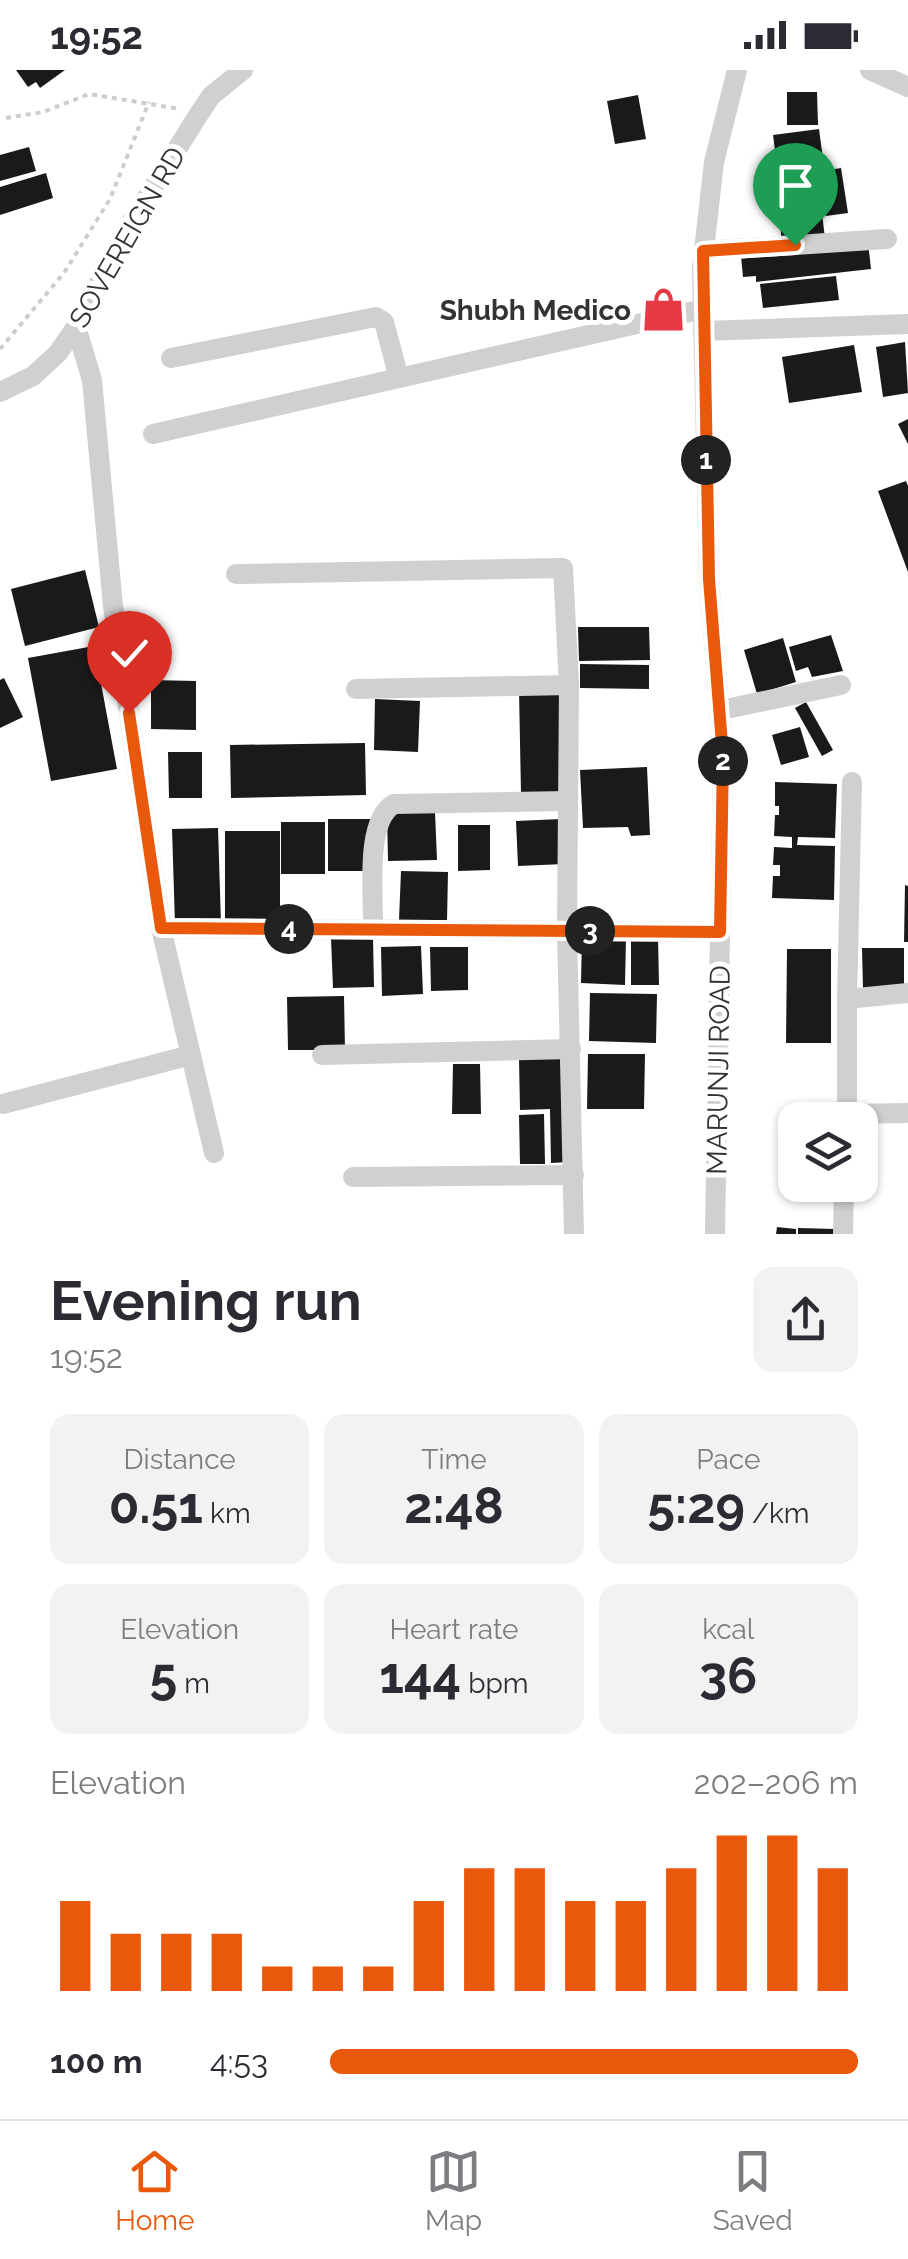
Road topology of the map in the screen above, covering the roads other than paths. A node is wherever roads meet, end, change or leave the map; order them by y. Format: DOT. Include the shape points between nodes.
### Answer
graph roads {
  1 [pos="242,70"];
  2 [pos="737,70"];
  3 [pos="870,70"];
  4 [pos="908,87"];
  5 [pos="887,239"];
  6 [pos="703,251"];
  7 [pos="703,320"];
  8 [pos="908,324"];
  9 [pos="76,327"];
  10 [pos="170,358"];
  11 [pos="399,378"];
  12 [pos="0,392"];
  13 [pos="153,434"];
  14 [pos="236,574"];
  15 [pos="569,685"];
  16 [pos="841,685"];
  17 [pos="356,689"];
  18 [pos="720,710"];
  19 [pos="852,782"];
  20 [pos="568,800"];
  21 [pos="161,928"];
  22 [pos="373,930"];
  23 [pos="568,931"];
  24 [pos="720,932"];
  25 [pos="908,993"];
  26 [pos="847,999"];
  27 [pos="571,1049"];
  28 [pos="191,1055"];
  29 [pos="322,1055"];
  30 [pos="847,1102"];
  31 [pos="3,1104"];
  32 [pos="908,1113"];
  33 [pos="878,1115"];
  34 [pos="214,1153"];
  35 [pos="574,1175"];
  36 [pos="353,1177"];
  37 [pos="843,1202"];
  38 [pos="574,1234"];
  39 [pos="715,1234"];
  40 [pos="842,1234"];
  1 -- 9 [label="street, SOVEREIGN RD" via="199,114"];
  2 -- 6 [label="street, MARUNJI ROAD" via="714,162"];
  3 -- 4 [label="street"];
  5 -- 6 [label="street"];
  6 -- 7 [label="street, MARUNJI ROAD"];
  7 -- 8 [label="street"];
  7 -- 11 [label="street"];
  7 -- 18 [label="street, MARUNJI ROAD" via="709,579"];
  9 -- 12 [label="street, SOVEREIGN RD" via="32,376"];
  9 -- 21 [label="street" via="92,380 112,606"];
  10 -- 11 [label="street" via="376,316 384,322"];
  11 -- 13 [label="street"];
  14 -- 15 [label="street" via="563,568"];
  15 -- 17 [label="street"];
  15 -- 20 [label="street"];
  16 -- 18 [label="street"];
  18 -- 24 [label="street, MARUNJI ROAD"];
  19 -- 26 [label="street"];
  20 -- 22 [label="street" via="385,809 375,826"];
  20 -- 23 [label="street"];
  21 -- 22 [label="street"];
  21 -- 28 [label="street"];
  22 -- 23 [label="street"];
  23 -- 24 [label="street"];
  23 -- 27 [label="street"];
  24 -- 39 [label="street, MARUNJI ROAD"];
  25 -- 26 [label="street"];
  26 -- 30 [label="street"];
  27 -- 29 [label="street"];
  27 -- 35 [label="street"];
  28 -- 31 [label="street"];
  28 -- 34 [label="street"];
  32 -- 33 [label="street"];
  35 -- 36 [label="street"];
  35 -- 38 [label="street"];
  37 -- 40 [label="street"];
}
